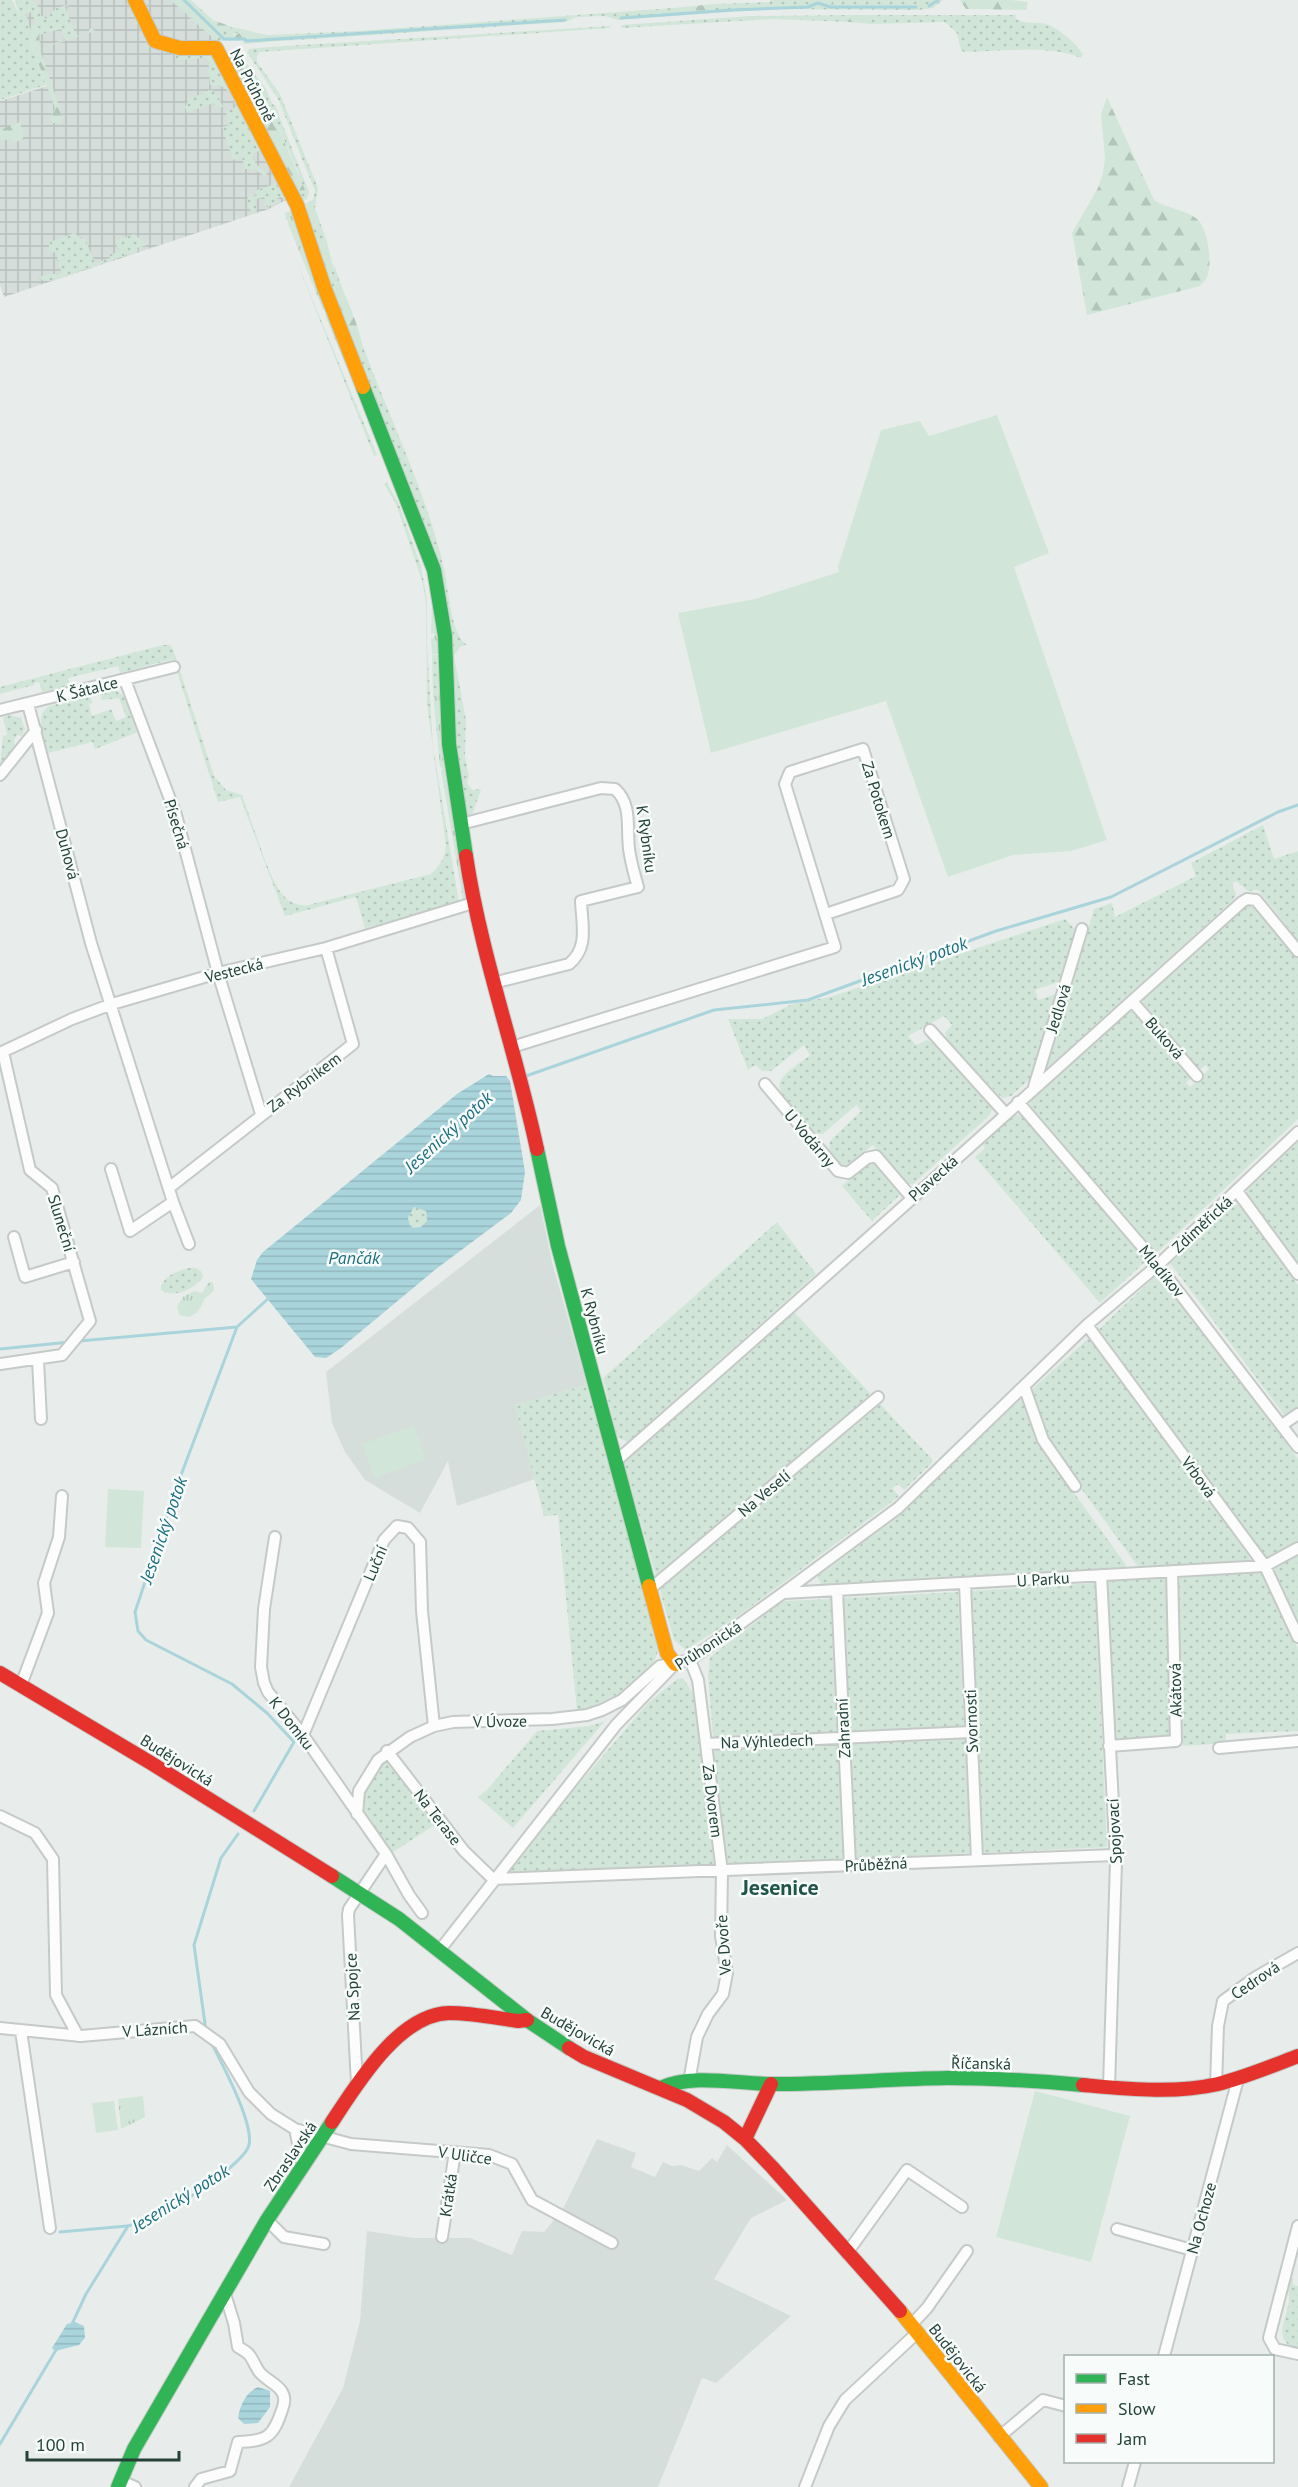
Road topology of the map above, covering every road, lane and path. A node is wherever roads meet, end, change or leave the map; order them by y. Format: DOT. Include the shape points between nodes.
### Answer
graph roads {
  1 [pos="135,0"];
  2 [pos="294,201"];
  3 [pos="174,667"];
  4 [pos="125,680"];
  5 [pos="28,704"];
  6 [pos="0,710"];
  7 [pos="36,730"];
  8 [pos="0,775"];
  9 [pos="460,824"];
  10 [pos="473,903"];
  11 [pos="826,914"];
  12 [pos="1082,929"];
  13 [pos="326,948"];
  14 [pos="1298,951"];
  15 [pos="218,973"];
  16 [pos="493,983"];
  17 [pos="1132,1000"];
  18 [pos="112,1004"];
  19 [pos="930,1030"];
  20 [pos="512,1047"];
  21 [pos="2,1053"];
  22 [pos="1197,1076"];
  23 [pos="765,1084"];
  24 [pos="1034,1088"];
  25 [pos="1018,1102"];
  26 [pos="1005,1113"];
  27 [pos="261,1114"];
  28 [pos="1298,1132"];
  29 [pos="111,1169"];
  30 [pos="170,1187"];
  31 [pos="1237,1191"];
  32 [pos="912,1198"];
  33 [pos="173,1202"];
  34 [pos="14,1236"];
  35 [pos="189,1244"];
  36 [pos="74,1262"];
  37 [pos="1158,1264"];
  38 [pos="1298,1274"];
  39 [pos="1087,1325"];
  40 [pos="38,1360"];
  41 [pos="0,1364"];
  42 [pos="1024,1386"];
  43 [pos="878,1397"];
  44 [pos="1298,1414"];
  45 [pos="41,1419"];
  46 [pos="1282,1425"];
  47 [pos="1298,1447"];
  48 [pos="616,1461"];
  49 [pos="1075,1486"];
  50 [pos="62,1497"];
  51 [pos="275,1537"];
  52 [pos="1298,1548"];
  53 [pos="1265,1566"];
  54 [pos="1172,1571"];
  55 [pos="1101,1575"];
  56 [pos="965,1584"];
  57 [pos="650,1589"];
  58 [pos="837,1591"];
  59 [pos="783,1593"];
  60 [pos="1298,1637"];
  61 [pos="690,1660"];
  62 [pos="675,1664"];
  63 [pos="0,1673"];
  64 [pos="21,1685"];
  65 [pos="434,1726"];
  66 [pos="971,1732"];
  67 [pos="303,1735"];
  68 [pos="844,1738"];
  69 [pos="1298,1741"];
  70 [pos="706,1744"];
  71 [pos="1109,1746"];
  72 [pos="1219,1748"];
  73 [pos="387,1751"];
  74 [pos="357,1814"];
  75 [pos="0,1816"];
  76 [pos="386,1854"];
  77 [pos="1115,1855"];
  78 [pos="977,1859"];
  79 [pos="850,1865"];
  80 [pos="722,1872"];
  81 [pos="494,1879"];
  82 [pos="361,1894"];
  83 [pos="422,1912"];
  84 [pos="439,1951"];
  85 [pos="1298,1953"];
  86 [pos="527,2020"];
  87 [pos="0,2028"];
  88 [pos="21,2031"];
  89 [pos="78,2036"];
  90 [pos="1298,2056"];
  91 [pos="1238,2079"];
  92 [pos="689,2082"];
  93 [pos="357,2084"];
  94 [pos="771,2084"];
  95 [pos="1216,2085"];
  96 [pos="1109,2087"];
  97 [pos="660,2088"];
  98 [pos="295,2129"];
  99 [pos="324,2136"];
  100 [pos="745,2139"];
  101 [pos="454,2152"];
  102 [pos="303,2167"];
  103 [pos="962,2207"];
  104 [pos="267,2220"];
  105 [pos="1298,2226"];
  106 [pos="50,2228"];
  107 [pos="1117,2229"];
  108 [pos="442,2237"];
  109 [pos="612,2243"];
  110 [pos="324,2244"];
  111 [pos="1192,2250"];
  112 [pos="967,2251"];
  113 [pos="847,2253"];
  114 [pos="225,2294"];
  115 [pos="915,2328"];
  116 [pos="1298,2354"];
  117 [pos="1164,2355"];
  118 [pos="1064,2406"];
  119 [pos="999,2437"];
  120 [pos="1135,2463"];
  121 [pos="119,2484"];
  122 [pos="135,2487"];
  123 [pos="195,2487"];
  124 [pos="805,2487"];
  125 [pos="1041,2487"];
  126 [pos="1128,2487"];
  1 -- 2 [label="main road, Na Průhoně" via="155,41 180,48 216,48"];
  2 -- 9 [label="main road, K Rybníku" via="434,570 445,636 449,744"];
  3 -- 4 [label="street, K Šátalce"];
  4 -- 5 [label="street, K Šátalce"];
  4 -- 15 [label="street, Písečná" via="176,815"];
  5 -- 6 [label="street, K Šátalce"];
  5 -- 7 [label="street, Duhová"];
  7 -- 8 [label="street"];
  7 -- 18 [label="street, Duhová" via="91,943"];
  9 -- 10 [label="main road, K Rybníku"];
  9 -- 16 [label="street, K Rybníku" via="601,788 615,789 624,797 629,854 638,887 581,902 584,943 579,956 569,963"];
  10 -- 13 [label="street, Vestecká"];
  10 -- 16 [label="main road, K Rybníku"];
  11 -- 11 [label="street, Za Potokem" via="898,890 903,879 863,749 790,772 784,784"];
  11 -- 20 [label="street, Za Potokem" via="835,947"];
  12 -- 24 [label="street, Jedlová"];
  13 -- 15 [label="street, Vestecká"];
  13 -- 27 [label="street, Za Rybníkem" via="353,1044"];
  14 -- 17 [label="street, Plavecká" via="1252,899 1242,902"];
  15 -- 18 [label="street, Vestecká"];
  15 -- 27 [label="street, Za Rybníkem"];
  16 -- 20 [label="main road, K Rybníku"];
  17 -- 22 [label="street, Buková"];
  17 -- 24 [label="street, Plavecká"];
  18 -- 21 [label="street, Vestecká"];
  18 -- 30 [label="street"];
  19 -- 26 [label="street"];
  20 -- 48 [label="main road, K Rybníku" via="558,1246"];
  21 -- 36 [label="street, Sluneční" via="30,1170 52,1188"];
  23 -- 32 [label="street, U Vodárny" via="838,1171 848,1173 876,1156"];
  24 -- 25 [label="street, Plavecká"];
  25 -- 26 [label="street, Plavecká"];
  25 -- 37 [label="street, Mladíkov"];
  26 -- 32 [label="street, Plavecká"];
  27 -- 30 [label="street, Za Rybníkem"];
  28 -- 31 [label="street, Zdiměřická"];
  29 -- 33 [label="street" via="130,1231"];
  30 -- 33 [label="street"];
  31 -- 37 [label="street, Zdiměřická"];
  31 -- 38 [label="street"];
  32 -- 48 [label="street, Plavecká"];
  33 -- 35 [label="street"];
  34 -- 36 [label="street, Sluneční" via="25,1277"];
  36 -- 40 [label="street, Sluneční" via="90,1321 62,1355"];
  37 -- 39 [label="street, Zdiměřická"];
  37 -- 46 [label="street, Mladíkov"];
  39 -- 42 [label="street, Zdiměřická"];
  39 -- 53 [label="street, Vrbová"];
  40 -- 41 [label="street, Sluneční"];
  40 -- 45 [label="street"];
  42 -- 49 [label="street" via="1043,1440"];
  42 -- 59 [label="street, Průhonická" via="898,1508"];
  43 -- 57 [label="street, Na Veselí"];
  44 -- 46 [label="street"];
  46 -- 47 [label="street, Mladíkov"];
  48 -- 57 [label="main road, K Rybníku"];
  50 -- 64 [label="street" via="59,1537 44,1583 48,1613"];
  51 -- 67 [label="street, K Domku" via="264,1609 261,1676 268,1692"];
  52 -- 53 [label="street, U Parku"];
  53 -- 54 [label="street, U Parku"];
  53 -- 60 [label="street, Vrbová"];
  54 -- 55 [label="street, U Parku"];
  54 -- 71 [label="street, Akátová" via="1176,1741"];
  55 -- 56 [label="street, U Parku"];
  55 -- 71 [label="street, Spojovací"];
  56 -- 58 [label="street, U Parku"];
  56 -- 66 [label="street, Svornosti"];
  57 -- 62 [label="main road, K Rybníku" via="667,1653"];
  58 -- 59 [label="street, U Parku"];
  58 -- 68 [label="street, Zahradní"];
  59 -- 61 [label="street, Průhonická"];
  61 -- 62 [label="street, Průhonická"];
  61 -- 70 [label="street, Za Dvorem" via="698,1680"];
  62 -- 65 [label="street, V Úvoze" via="661,1665 622,1700 587,1715"];
  62 -- 81 [label="street, Průhonická" via="616,1725"];
  63 -- 64 [label="main road, Budějovická"];
  64 -- 82 [label="main road, Budějovická"];
  65 -- 67 [label="street, Luční" via="420,1542 408,1528 397,1526 384,1540"];
  65 -- 73 [label="street, V Úvoze"];
  66 -- 68 [label="street, Na Výhledech"];
  66 -- 78 [label="street, Svornosti"];
  67 -- 74 [label="street, K Domku"];
  68 -- 70 [label="street, Na Výhledech"];
  68 -- 79 [label="street, Zahradní"];
  69 -- 72 [label="street"];
  70 -- 80 [label="street, Za Dvorem"];
  71 -- 77 [label="street, Spojovací"];
  73 -- 74 [label="street, V Úvoze" via="362,1784"];
  73 -- 81 [label="street, Na Terase" via="464,1851"];
  74 -- 76 [label="street, K Domku"];
  75 -- 89 [label="street" via="35,1833 53,1859 56,1995"];
  76 -- 82 [label="street"];
  76 -- 83 [label="street, K Domku"];
  77 -- 78 [label="street, Průběžná"];
  77 -- 96 [label="street, Spojovací"];
  78 -- 79 [label="street, Průběžná"];
  79 -- 80 [label="street, Průběžná"];
  80 -- 81 [label="street, Průběžná"];
  80 -- 92 [label="street, Ve Dvoře" via="721,1936 727,1973 723,1994 697,2037"];
  81 -- 84 [label="street, Průhonická"];
  82 -- 84 [label="main road, Budějovická"];
  82 -- 93 [label="street, Na Spojce" via="348,1915"];
  84 -- 86 [label="main road, Budějovická"];
  85 -- 95 [label="street, Cedrová" via="1222,2001"];
  86 -- 93 [label="main road, Zbraslavská" via="448,2013 419,2022 392,2042"];
  86 -- 97 [label="main road, Budějovická" via="584,2057"];
  87 -- 88 [label="street, V Lázních"];
  88 -- 89 [label="street, V Lázních"];
  88 -- 106 [label="street"];
  89 -- 98 [label="street, V Lázních" via="195,2026 220,2044 249,2092 271,2114"];
  90 -- 91 [label="main road, Říčanská"];
  91 -- 95 [label="main road, Říčanská"];
  91 -- 111 [label="street, Na Ochoze"];
  92 -- 94 [label="main road, Říčanská"];
  92 -- 97 [label="main road, Říčanská" via="669,2083"];
  93 -- 99 [label="main road, Zbraslavská"];
  94 -- 96 [label="main road, Říčanská" via="1003,2079"];
  94 -- 100 [label="main road"];
  95 -- 96 [label="main road, Říčanská"];
  97 -- 100 [label="main road, Budějovická" via="712,2114"];
  98 -- 99 [label="street, V Lázních"];
  98 -- 102 [label="street"];
  99 -- 101 [label="street, V Uličce" via="351,2144"];
  99 -- 102 [label="main road, Zbraslavská"];
  100 -- 113 [label="main road, Budějovická"];
  101 -- 108 [label="street, Krátká"];
  101 -- 109 [label="street, V Uličce" via="489,2155 512,2164 531,2200"];
  102 -- 104 [label="main road, Zbraslavská"];
  103 -- 113 [label="street" via="907,2170"];
  104 -- 110 [label="street" via="284,2237"];
  104 -- 114 [label="main road, Zbraslavská"];
  105 -- 116 [label="street" via="1269,2338 1275,2349"];
  107 -- 111 [label="street"];
  111 -- 117 [label="street, Na Ochoze"];
  112 -- 115 [label="street"];
  113 -- 115 [label="main road, Budějovická"];
  114 -- 121 [label="main road, Zbraslavská" via="134,2449"];
  114 -- 123 [label="street" via="238,2347 252,2355 259,2372 283,2393 285,2402 269,2436 238,2442 230,2470 201,2479"];
  115 -- 119 [label="main road, Budějovická"];
  115 -- 124 [label="street" via="845,2400 829,2426"];
  118 -- 119 [label="street" via="1043,2400"];
  119 -- 125 [label="main road, Budějovická"];
  120 -- 126 [label="street"];
  121 -- 122 [label="street, Zbraslavská"];
}
